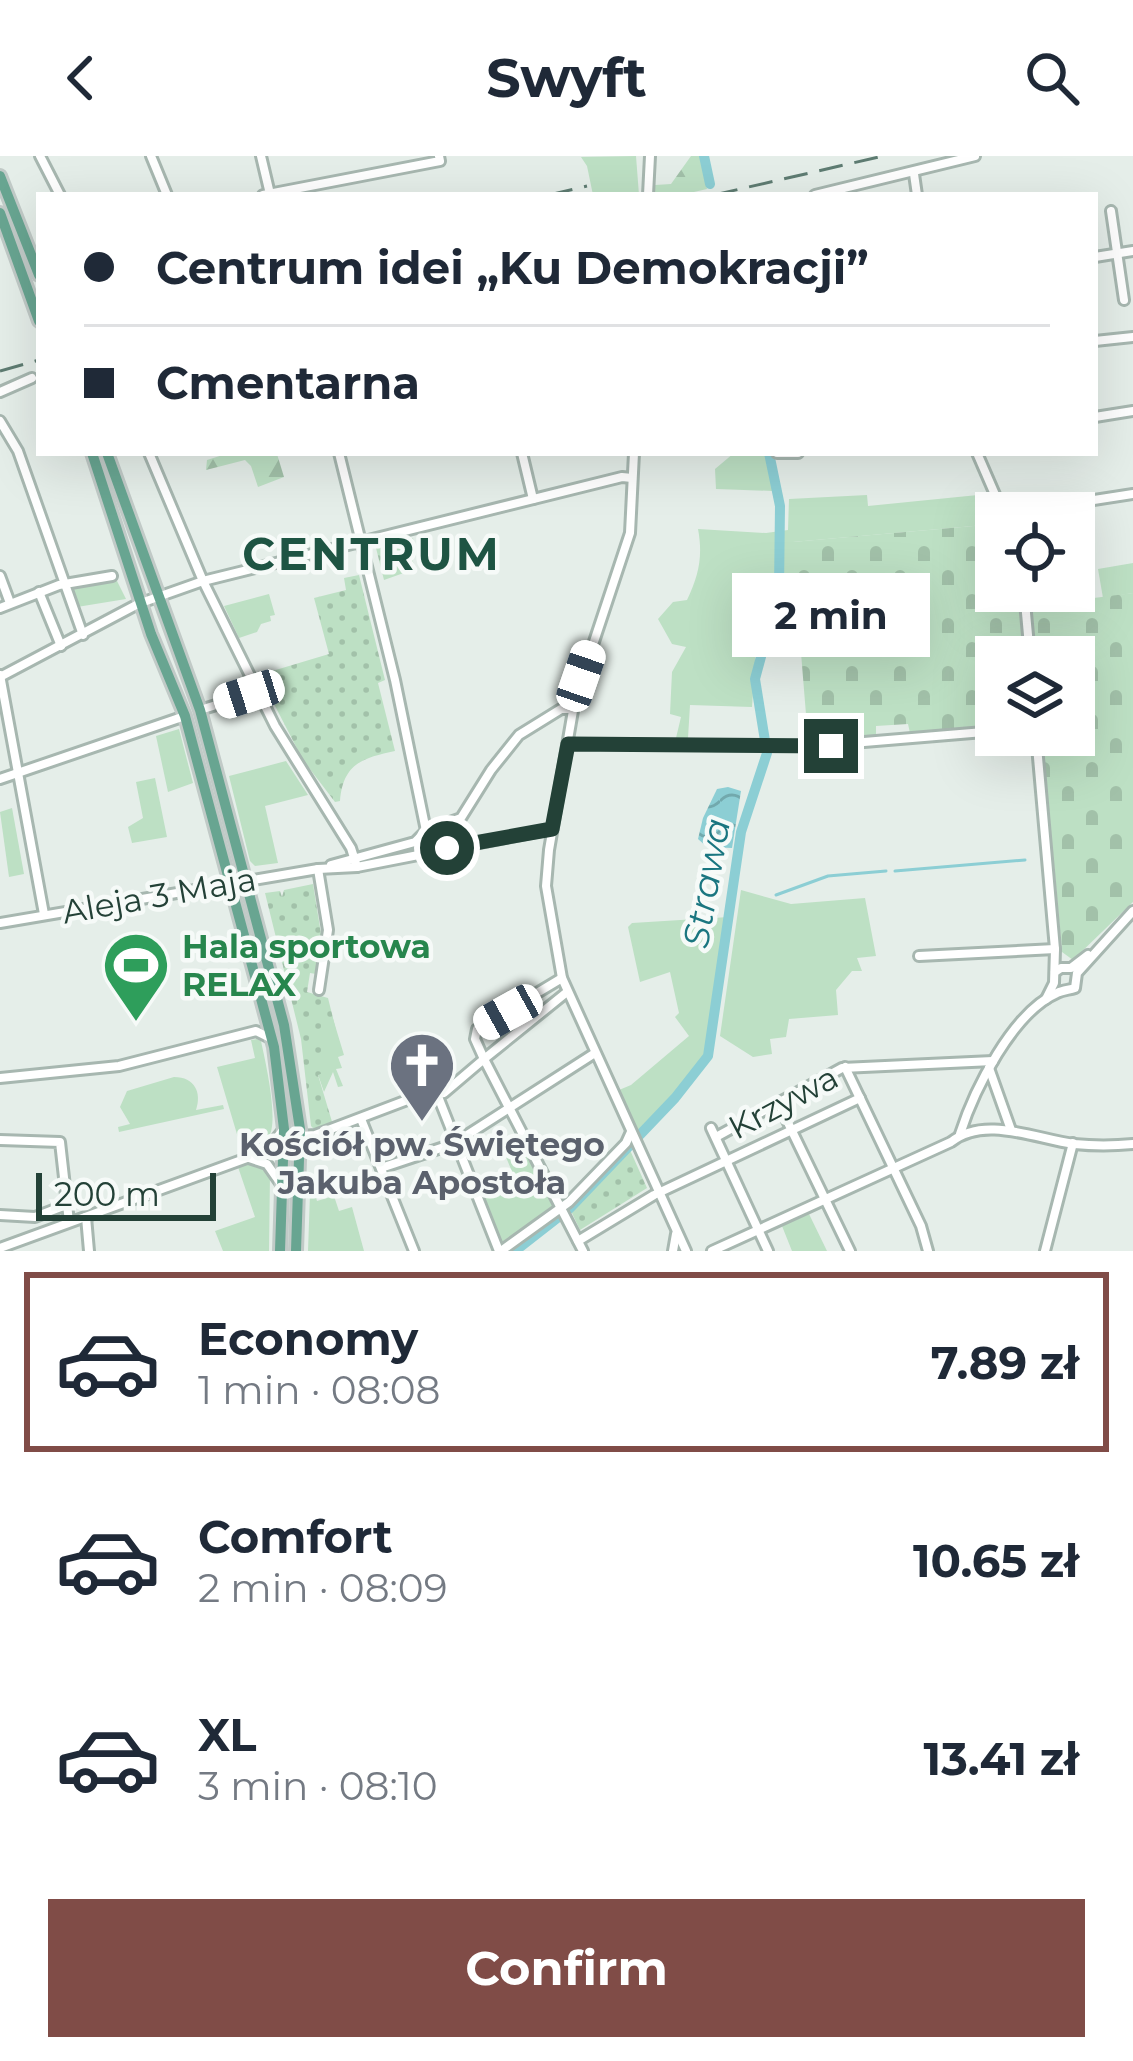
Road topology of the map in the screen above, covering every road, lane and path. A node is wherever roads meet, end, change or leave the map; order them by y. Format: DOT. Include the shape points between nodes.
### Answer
graph roads {
  1 [pos="40,156"];
  2 [pos="152,156"];
  3 [pos="261,156"];
  4 [pos="650,156"];
  5 [pos="975,156"];
  6 [pos="440,158"];
  7 [pos="914,174"];
  8 [pos="0,176"];
  9 [pos="58,192"];
  10 [pos="166,192"];
  11 [pos="268,192"];
  12 [pos="278,192"];
  13 [pos="648,192"];
  14 [pos="829,192"];
  15 [pos="917,192"];
  16 [pos="1111,212"];
  17 [pos="0,213"];
  18 [pos="1133,251"];
  19 [pos="1117,254"];
  20 [pos="1098,256"];
  21 [pos="36,267"];
  22 [pos="1124,300"];
  23 [pos="36,313"];
  24 [pos="1133,337"];
  25 [pos="1098,341"];
  26 [pos="32,378"];
  27 [pos="0,392"];
  28 [pos="1133,411"];
  29 [pos="1098,417"];
  30 [pos="0,421"];
  31 [pos="93,456"];
  32 [pos="108,456"];
  33 [pos="150,456"];
  34 [pos="339,456"];
  35 [pos="523,456"];
  36 [pos="634,456"];
  37 [pos="978,456"];
  38 [pos="632,478"];
  39 [pos="996,492"];
  40 [pos="1133,494"];
  41 [pos="532,500"];
  42 [pos="1095,500"];
  43 [pos="360,542"];
  44 [pos="232,574"];
  45 [pos="0,576"];
  46 [pos="112,576"];
  47 [pos="203,581"];
  48 [pos="65,585"];
  49 [pos="39,592"];
  50 [pos="212,596"];
  51 [pos="157,597"];
  52 [pos="141,603"];
  53 [pos="5,606"];
  54 [pos="83,635"];
  55 [pos="61,647"];
  56 [pos="0,674"];
  57 [pos="258,692"];
  58 [pos="573,709"];
  59 [pos="200,710"];
  60 [pos="185,716"];
  61 [pos="975,733"];
  62 [pos="568,744"];
  63 [pos="1038,756"];
  64 [pos="18,772"];
  65 [pos="0,778"];
  66 [pos="552,829"];
  67 [pos="424,834"];
  68 [pos="425,851"];
  69 [pos="356,862"];
  70 [pos="317,869"];
  71 [pos="263,878"];
  72 [pos="244,881"];
  73 [pos="229,883"];
  74 [pos="250,901"];
  75 [pos="1133,911"];
  76 [pos="44,915"];
  77 [pos="0,923"];
  78 [pos="1055,950"];
  79 [pos="919,956"];
  80 [pos="1064,976"];
  81 [pos="562,979"];
  82 [pos="319,990"];
  83 [pos="567,992"];
  84 [pos="264,1009"];
  85 [pos="256,1031"];
  86 [pos="272,1040"];
  87 [pos="596,1053"];
  88 [pos="484,1059"];
  89 [pos="991,1065"];
  90 [pos="845,1067"];
  91 [pos="0,1078"];
  92 [pos="437,1094"];
  93 [pos="860,1099"];
  94 [pos="778,1102"];
  95 [pos="511,1106"];
  96 [pos="361,1119"];
  97 [pos="284,1129"];
  98 [pos="1012,1130"];
  99 [pos="792,1131"];
  100 [pos="960,1134"];
  101 [pos="300,1136"];
  102 [pos="634,1138"];
  103 [pos="0,1140"];
  104 [pos="456,1142"];
  105 [pos="1073,1144"];
  106 [pos="1133,1144"];
  107 [pos="248,1157"];
  108 [pos="726,1161"];
  109 [pos="381,1168"];
  110 [pos="893,1168"];
  111 [pos="283,1190"];
  112 [pos="659,1193"];
  113 [pos="825,1199"];
  114 [pos="66,1204"];
  115 [pos="563,1211"];
  116 [pos="0,1215"];
  117 [pos="27,1215"];
  118 [pos="86,1216"];
  119 [pos="69,1222"];
  120 [pos="675,1227"];
  121 [pos="758,1230"];
  122 [pos="34,1235"];
  123 [pos="580,1246"];
  124 [pos="0,1248"];
  125 [pos="89,1251"];
  126 [pos="280,1251"];
  127 [pos="296,1251"];
  128 [pos="414,1251"];
  129 [pos="500,1251"];
  130 [pos="673,1251"];
  131 [pos="686,1251"];
  132 [pos="712,1251"];
  133 [pos="768,1251"];
  134 [pos="850,1251"];
  135 [pos="928,1251"];
  136 [pos="1045,1251"];
  1 -- 9 [label="street"];
  2 -- 10 [label="street"];
  3 -- 11 [label="street"];
  4 -- 13 [label="street"];
  5 -- 7 [label="street"];
  6 -- 12 [label="street"];
  7 -- 14 [label="street"];
  7 -- 15 [label="street"];
  8 -- 21 [label="main road"];
  16 -- 19 [label="street"];
  17 -- 23 [label="main road"];
  18 -- 19 [label="street"];
  19 -- 20 [label="street"];
  19 -- 22 [label="street"];
  24 -- 25 [label="street"];
  26 -- 27 [label="street"];
  28 -- 29 [label="street"];
  30 -- 48 [label="street"];
  31 -- 52 [label="main road"];
  32 -- 51 [label="main road"];
  33 -- 47 [label="street"];
  34 -- 43 [label="street"];
  35 -- 41 [label="street"];
  36 -- 38 [label="street"];
  37 -- 39 [label="street"];
  38 -- 41 [label="street"];
  38 -- 58 [label="street" via="630,533"];
  40 -- 42 [label="street"];
  41 -- 43 [label="street"];
  43 -- 44 [label="street"];
  43 -- 67 [label="street"];
  44 -- 47 [label="street"];
  44 -- 50 [label="street"];
  45 -- 53 [label="street"];
  46 -- 48 [label="street"];
  47 -- 50 [label="street"];
  47 -- 51 [label="street"];
  48 -- 49 [label="street"];
  48 -- 54 [label="street"];
  49 -- 53 [label="street"];
  49 -- 55 [label="street"];
  50 -- 57 [label="street"];
  51 -- 52 [label="street"];
  51 -- 59 [label="main road"];
  52 -- 54 [label="street"];
  52 -- 60 [label="main road"];
  54 -- 55 [label="street"];
  55 -- 56 [label="street"];
  56 -- 64 [label="street"];
  57 -- 59 [label="street"];
  57 -- 69 [label="street"];
  58 -- 62 [label="street"];
  58 -- 67 [label="street" via="519,735 461,818"];
  59 -- 72 [label="main road"];
  60 -- 64 [label="street"];
  60 -- 73 [label="main road"];
  61 -- 62 [label="street" via="831,746"];
  62 -- 66 [label="street"];
  63 -- 78 [label="street"];
  64 -- 65 [label="street"];
  64 -- 76 [label="street"];
  66 -- 68 [label="street"];
  66 -- 81 [label="street" via="546,886"];
  67 -- 68 [label="street"];
  67 -- 69 [label="street"];
  68 -- 69 [label="street"];
  69 -- 70 [label="street, Aleja 3 Maja"];
  70 -- 71 [label="street, Aleja 3 Maja"];
  70 -- 82 [label="street" via="328,930"];
  71 -- 72 [label="street, Aleja 3 Maja"];
  71 -- 74 [label="street"];
  72 -- 73 [label="street, Aleja 3 Maja"];
  72 -- 74 [label="main road"];
  73 -- 76 [label="street, Aleja 3 Maja"];
  73 -- 84 [label="main road"];
  74 -- 101 [label="main road" via="284,1025"];
  75 -- 80 [label="street"];
  76 -- 77 [label="street, Aleja 3 Maja"];
  78 -- 79 [label="street"];
  78 -- 80 [label="street"];
  80 -- 89 [label="street"];
  81 -- 83 [label="street"];
  81 -- 88 [label="street" via="475,1031"];
  83 -- 87 [label="street"];
  83 -- 88 [label="street"];
  84 -- 85 [label="street"];
  84 -- 86 [label="main road"];
  85 -- 86 [label="street"];
  85 -- 91 [label="street" via="121,1066"];
  86 -- 97 [label="main road"];
  87 -- 95 [label="street"];
  87 -- 102 [label="street"];
  88 -- 92 [label="street"];
  88 -- 95 [label="street"];
  89 -- 90 [label="street, Krzywa"];
  89 -- 98 [label="street"];
  89 -- 100 [label="street"];
  90 -- 93 [label="street"];
  90 -- 94 [label="street, Krzywa"];
  92 -- 96 [label="street"];
  92 -- 104 [label="street"];
  93 -- 99 [label="street"];
  93 -- 110 [label="street"];
  94 -- 99 [label="street"];
  94 -- 108 [label="street, Krzywa" via="714,1133"];
  95 -- 104 [label="street"];
  95 -- 115 [label="street"];
  96 -- 101 [label="street"];
  96 -- 109 [label="street"];
  97 -- 107 [label="street"];
  97 -- 111 [label="main road"];
  98 -- 100 [label="street"];
  98 -- 105 [label="street"];
  99 -- 108 [label="street"];
  99 -- 113 [label="street"];
  100 -- 110 [label="street"];
  101 -- 127 [label="main road"];
  102 -- 112 [label="street"];
  102 -- 115 [label="street"];
  103 -- 114 [label="street" via="60,1137"];
  104 -- 109 [label="street"];
  104 -- 129 [label="street"];
  105 -- 106 [label="street"];
  105 -- 136 [label="street"];
  107 -- 111 [label="street" via="267,1164"];
  107 -- 118 [label="street"];
  108 -- 112 [label="street"];
  108 -- 121 [label="street"];
  109 -- 128 [label="street"];
  110 -- 113 [label="street"];
  110 -- 135 [label="street"];
  111 -- 126 [label="main road"];
  112 -- 120 [label="street"];
  112 -- 123 [label="street"];
  113 -- 121 [label="street"];
  113 -- 134 [label="street"];
  114 -- 117 [label="street"];
  114 -- 119 [label="street"];
  115 -- 123 [label="street"];
  115 -- 129 [label="street"];
  116 -- 117 [label="street"];
  117 -- 122 [label="street"];
  118 -- 119 [label="street"];
  118 -- 125 [label="street"];
  119 -- 122 [label="street"];
  120 -- 130 [label="street"];
  120 -- 131 [label="street"];
  121 -- 132 [label="street"];
  121 -- 133 [label="street"];
  122 -- 124 [label="street"];
}
